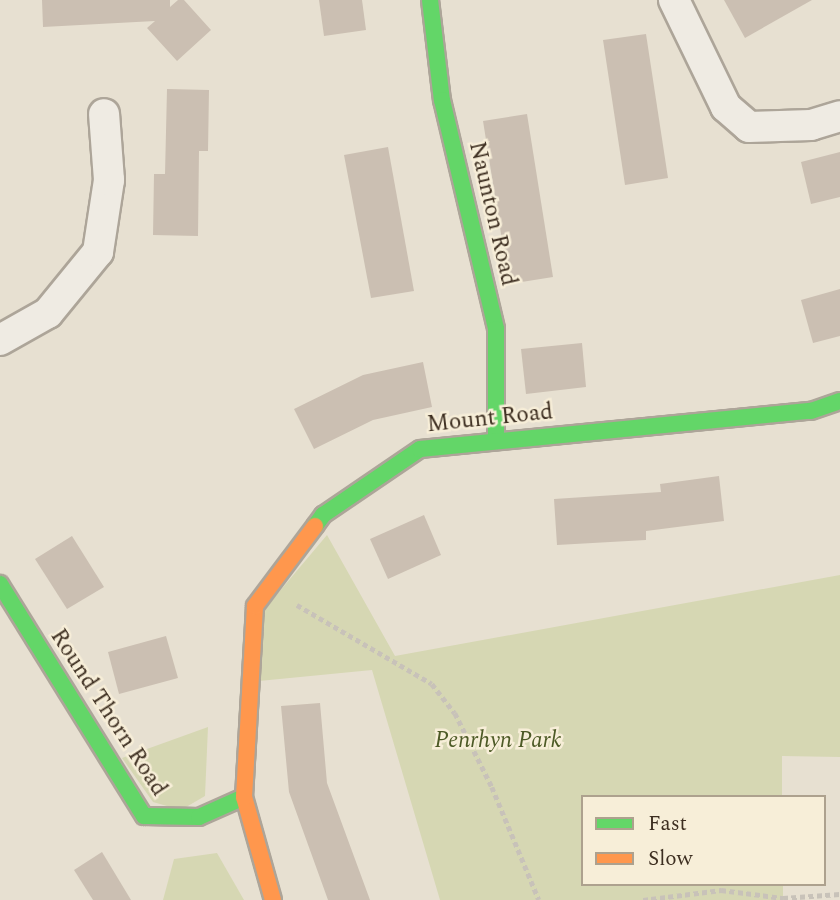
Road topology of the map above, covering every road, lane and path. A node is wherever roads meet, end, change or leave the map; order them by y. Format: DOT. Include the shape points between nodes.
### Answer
graph roads {
  1 [pos="430,0"];
  2 [pos="674,0"];
  3 [pos="104,114"];
  4 [pos="840,116"];
  5 [pos="0,340"];
  6 [pos="840,401"];
  7 [pos="496,439"];
  8 [pos="0,584"];
  9 [pos="268,588"];
  10 [pos="244,797"];
  11 [pos="840,894"];
  12 [pos="753,897"];
  13 [pos="273,900"];
  14 [pos="539,900"];
  15 [pos="643,900"];
  1 -- 7 [label="street, Naunton Road" via="442,100 496,329"];
  2 -- 4 [label="street" via="726,107 750,127 811,125"];
  3 -- 5 [label="street" via="109,180 98,252 48,313"];
  6 -- 7 [label="street, Mount Road" via="811,411"];
  7 -- 9 [label="street, Mount Road" via="420,449 323,515"];
  8 -- 10 [label="street, Round Thorn Road" via="144,816 199,817"];
  9 -- 10 [label="street, Mount Road" via="255,606"];
  9 -- 14 [label="path" via="432,684 455,713 480,762"];
  10 -- 13 [label="street, Mount Road"];
  11 -- 12 [label="path"];
  12 -- 15 [label="path" via="721,890"];
}
